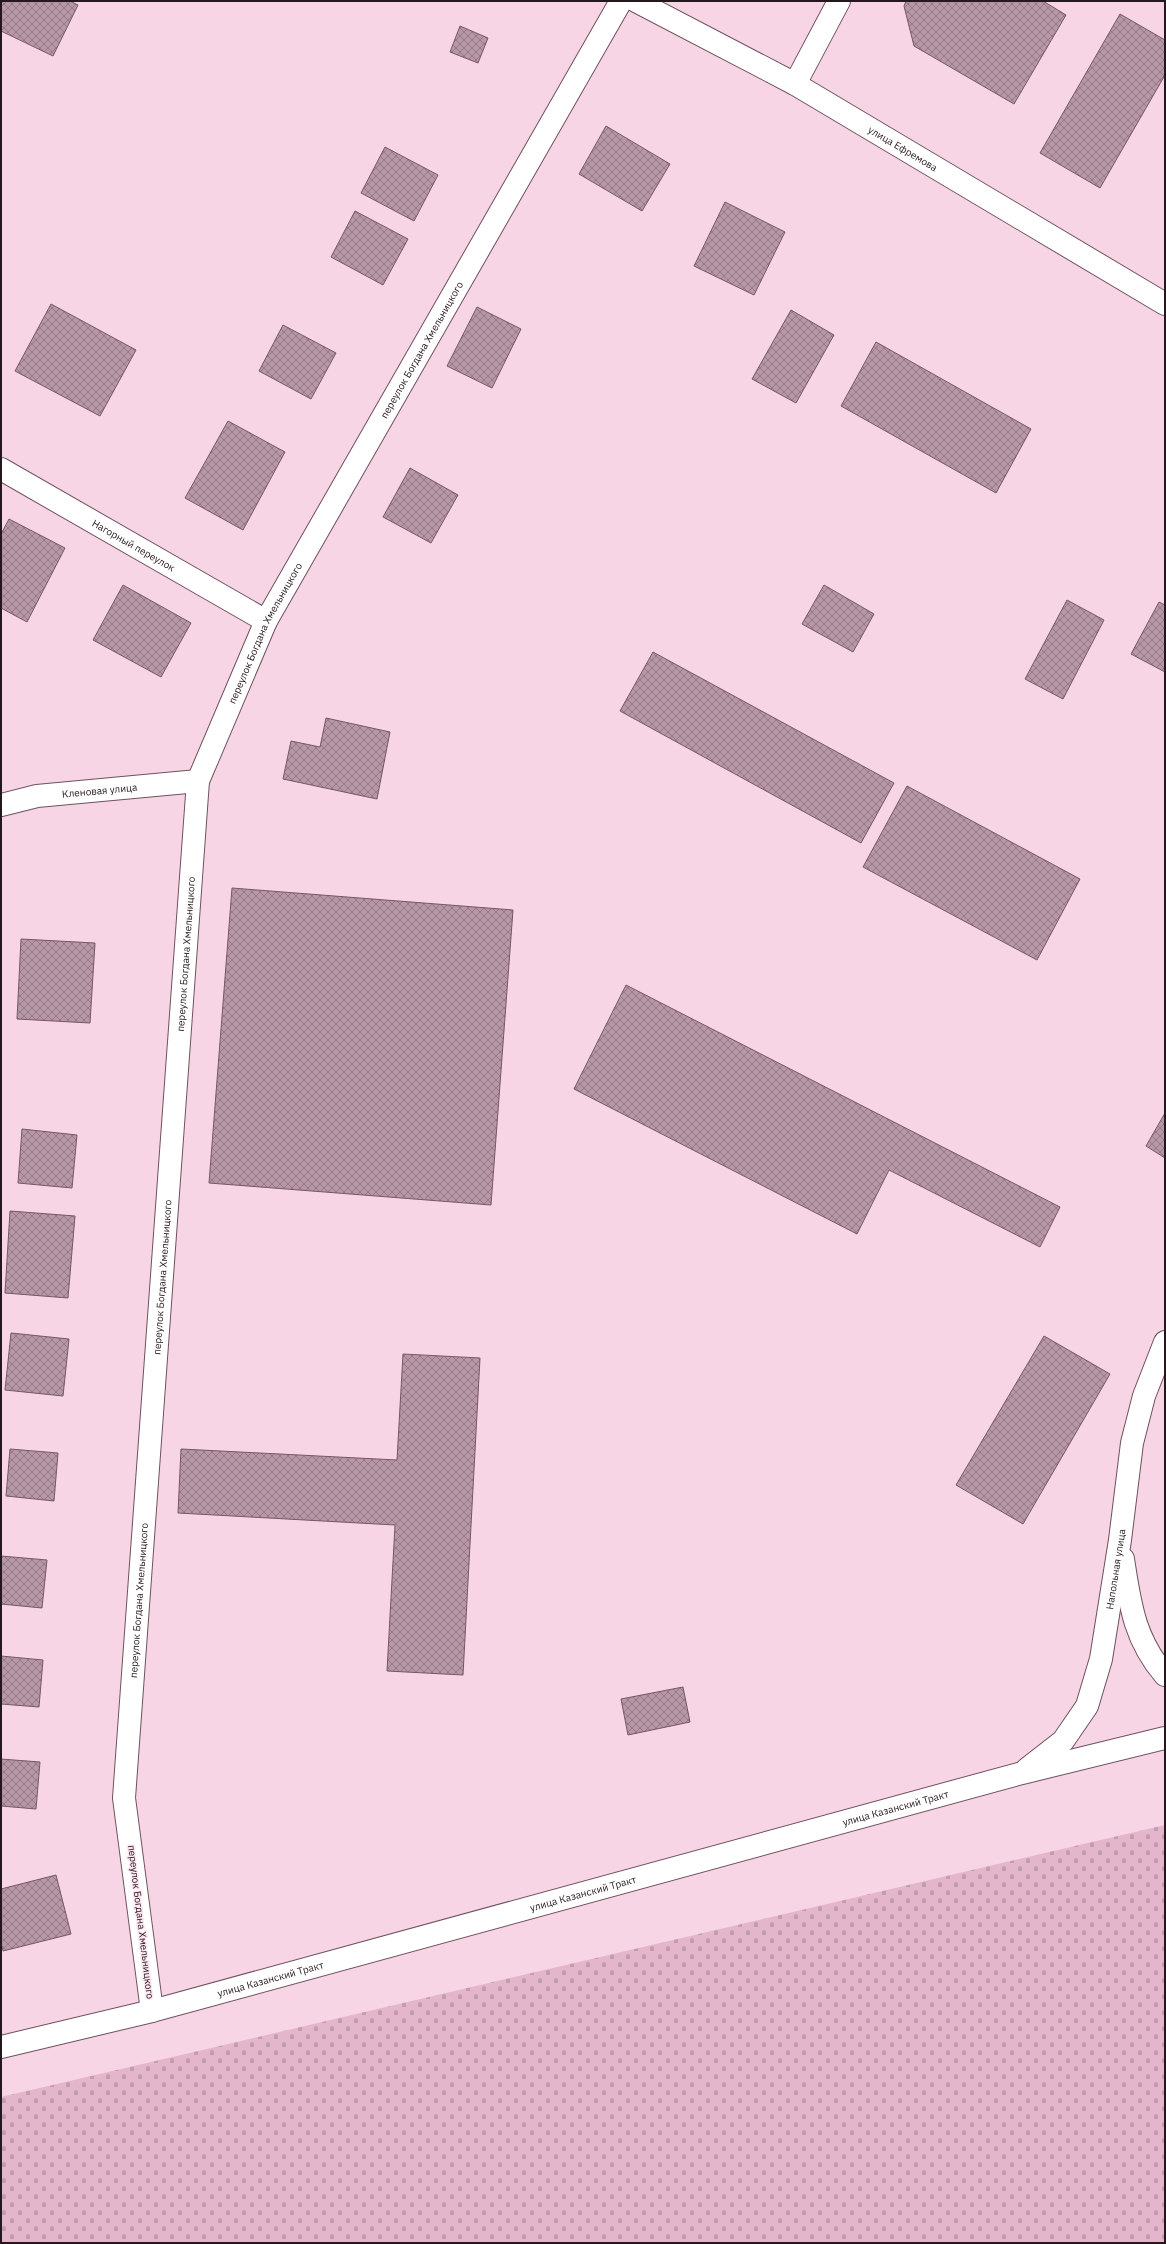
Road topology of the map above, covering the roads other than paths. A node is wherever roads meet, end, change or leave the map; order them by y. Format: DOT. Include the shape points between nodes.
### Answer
graph roads {
  1 [pos="621,1"];
  2 [pos="636,1"];
  3 [pos="839,1"];
  4 [pos="795,84"];
  5 [pos="1165,304"];
  6 [pos="1,469"];
  7 [pos="266,621"];
  8 [pos="198,781"];
  9 [pos="1,805"];
  10 [pos="1165,1342"];
  11 [pos="1120,1540"];
  12 [pos="1165,1676"];
  13 [pos="1165,1738"];
  14 [pos="1022,1773"];
  15 [pos="152,2011"];
  16 [pos="1,2047"];
  1 -- 7 [label="street, переулок Богдана Хмельницкого"];
  2 -- 4 [label="street, улица Ефремова"];
  3 -- 4 [label="street"];
  4 -- 5 [label="street, улица Ефремова"];
  6 -- 7 [label="street, Нагорный переулок"];
  7 -- 8 [label="street, переулок Богдана Хмельницкого"];
  8 -- 9 [label="street, Кленовая улица" via="37,796"];
  8 -- 15 [label="street, переулок Богдана Хмельницкого" via="124,1798"];
  10 -- 11 [label="street, Напольная улица" via="1144,1396 1132,1443"];
  11 -- 12 [label="street" via="1132,1616 1151,1659"];
  11 -- 14 [label="street, Напольная улица" via="1101,1659 1087,1706 1063,1741"];
  13 -- 14 [label="street, улица Казанский Тракт"];
  14 -- 15 [label="street, улица Казанский Тракт"];
  15 -- 16 [label="street, улица Казанский Тракт"];
}
